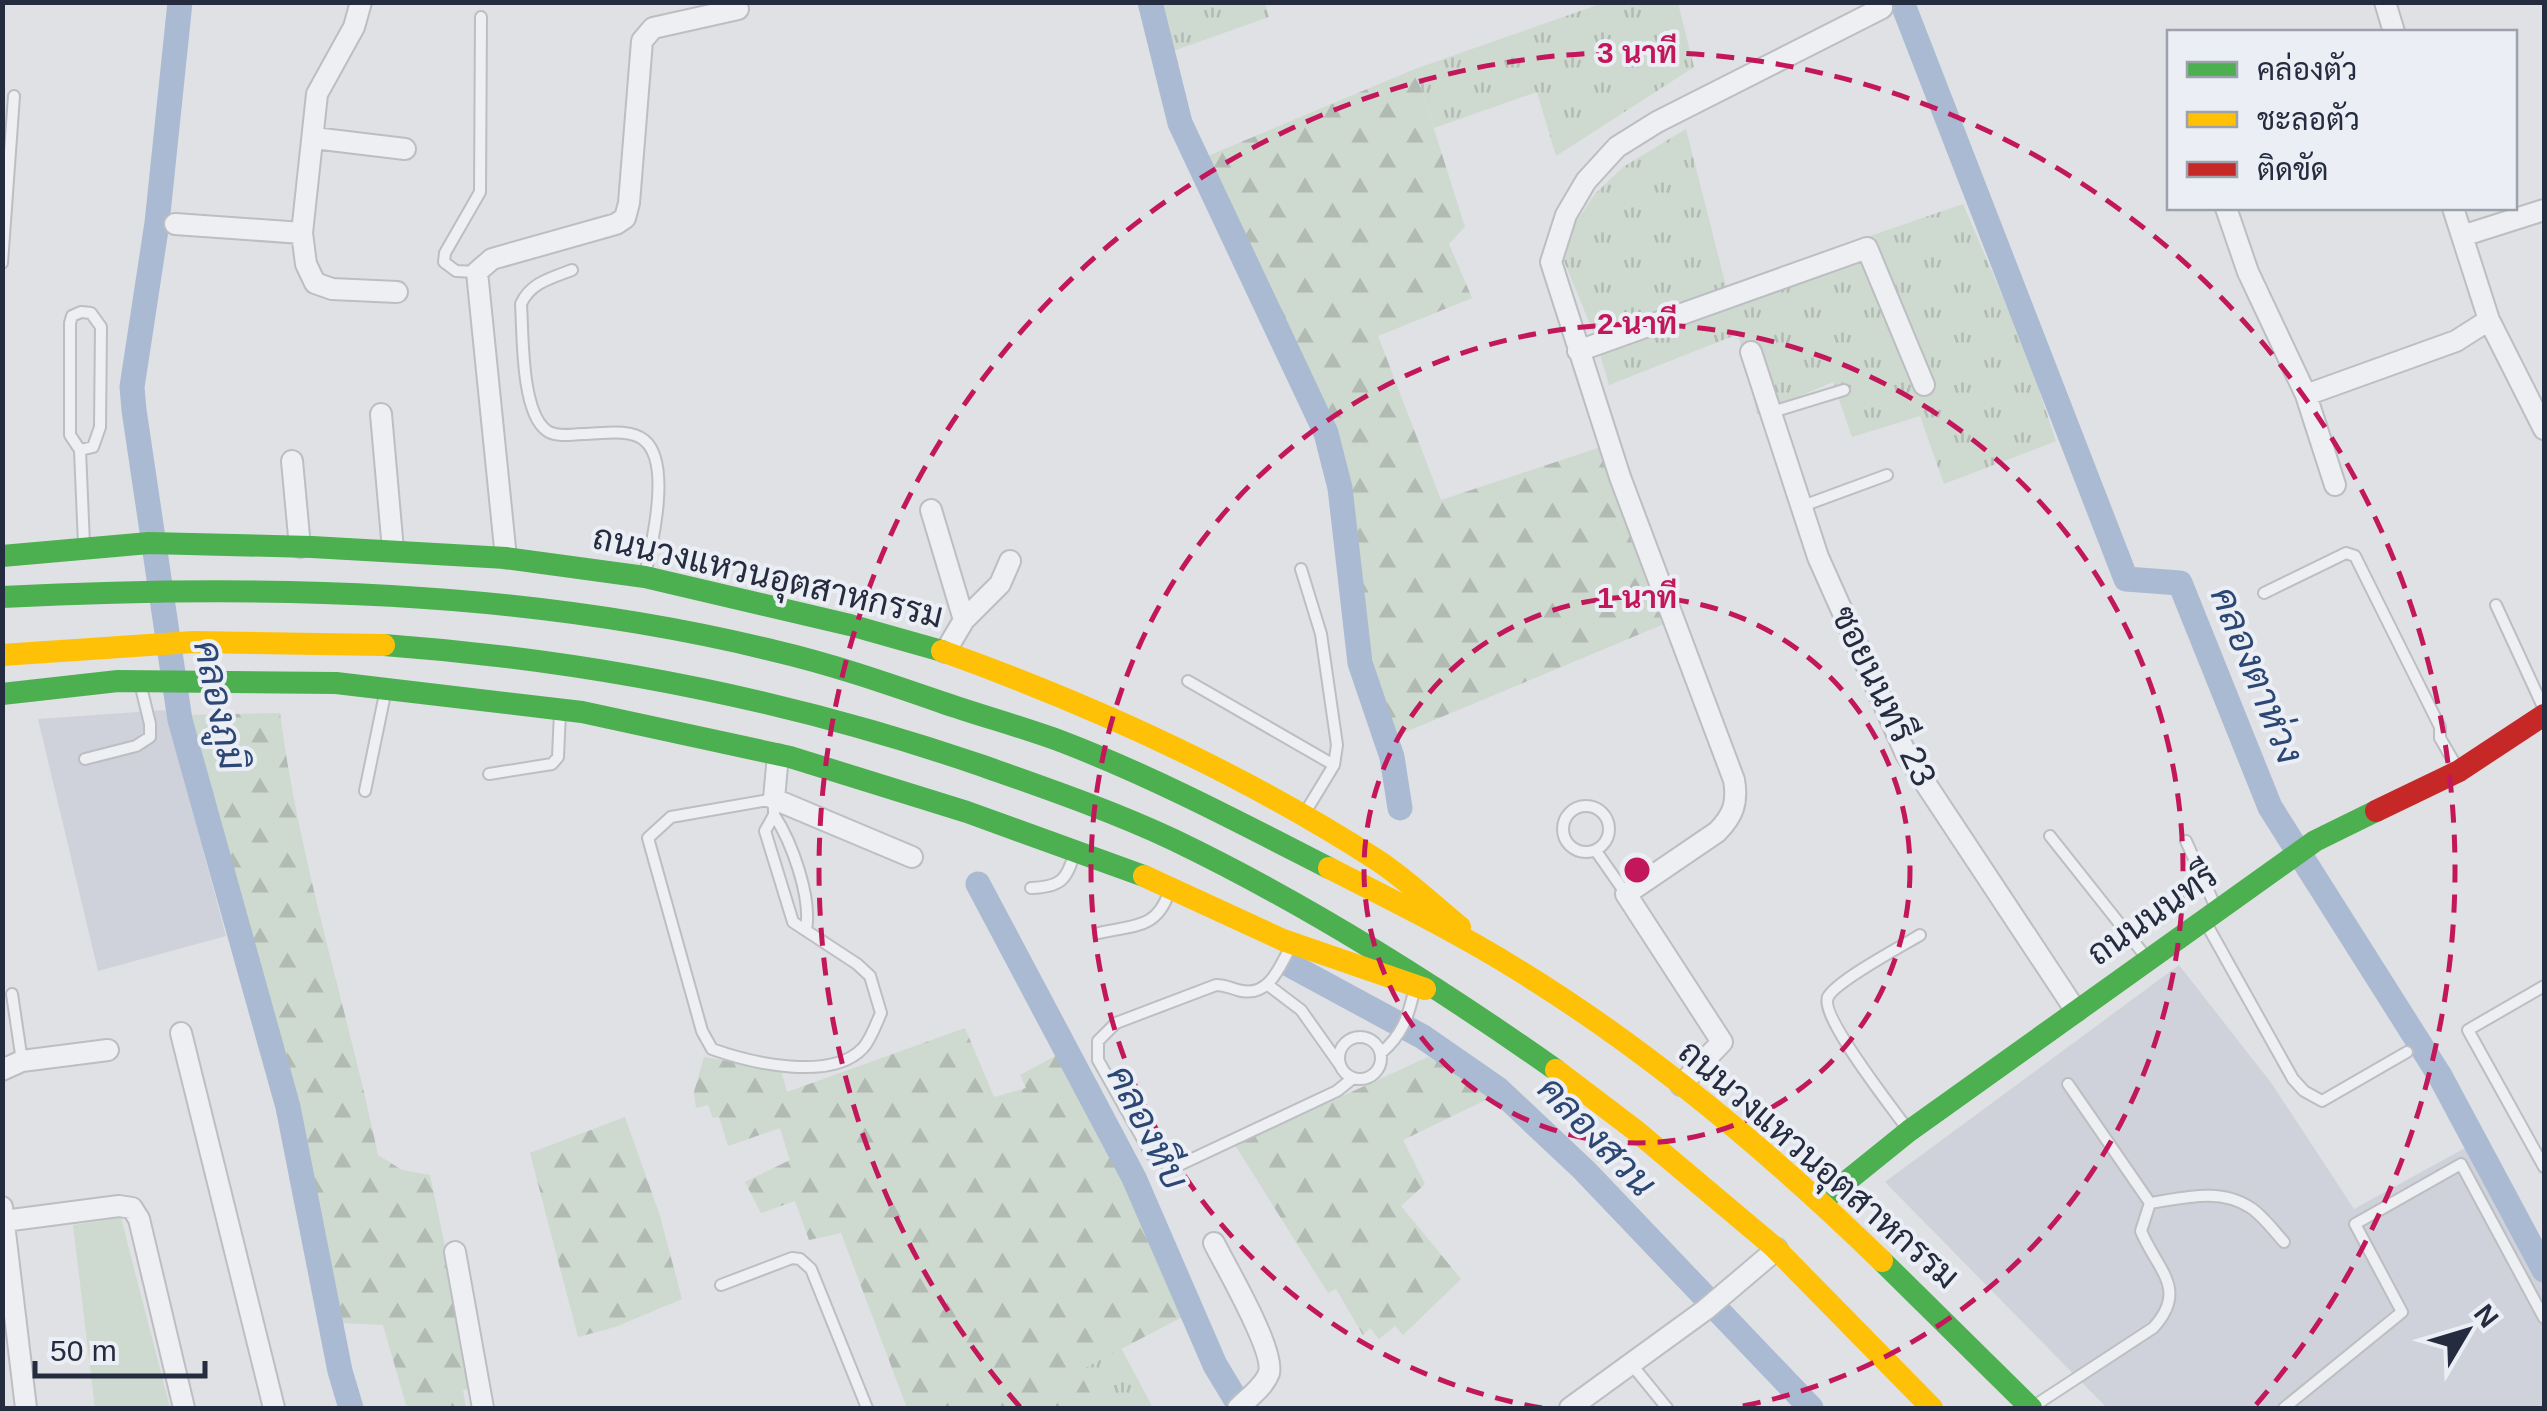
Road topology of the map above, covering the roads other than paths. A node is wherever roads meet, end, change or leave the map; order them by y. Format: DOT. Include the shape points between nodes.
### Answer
graph roads {
  1 [pos="361,2"];
  2 [pos="2385,2"];
  3 [pos="1882,8"];
  4 [pos="738,9"];
  5 [pos="481,17"];
  6 [pos="2393,30"];
  7 [pos="14,96"];
  8 [pos="314,138"];
  9 [pos="405,149"];
  10 [pos="2227,210"];
  11 [pos="2454,210"];
  12 [pos="2544,210"];
  13 [pos="175,224"];
  14 [pos="302,233"];
  15 [pos="2462,236"];
  16 [pos="2,263"];
  17 [pos="572,270"];
  18 [pos="477,272"];
  19 [pos="397,292"];
  20 [pos="2489,320"];
  21 [pos="1578,351"];
  22 [pos="1751,352"];
  23 [pos="1924,385"];
  24 [pos="1844,390"];
  25 [pos="2306,396"];
  26 [pos="1772,412"];
  27 [pos="380,414"];
  28 [pos="2544,429"];
  29 [pos="80,450"];
  30 [pos="292,461"];
  31 [pos="1887,475"];
  32 [pos="2335,484"];
  33 [pos="1800,506"];
  34 [pos="931,510"];
  35 [pos="300,547"];
  36 [pos="84,550"];
  37 [pos="393,550"];
  38 [pos="2,556"];
  39 [pos="506,558"];
  40 [pos="1010,561"];
  41 [pos="1301,569"];
  42 [pos="645,576"];
  43 [pos="2264,594"];
  44 [pos="2,596"];
  45 [pos="2496,605"];
  46 [pos="964,620"];
  47 [pos="945,652"];
  48 [pos="2,655"];
  49 [pos="1188,681"];
  50 [pos="140,682"];
  51 [pos="386,689"];
  52 [pos="2,694"];
  53 [pos="560,709"];
  54 [pos="2544,712"];
  55 [pos="778,754"];
  56 [pos="85,760"];
  57 [pos="1334,765"];
  58 [pos="2460,771"];
  59 [pos="489,774"];
  60 [pos="365,791"];
  61 [pos="774,807"];
  62 [pos="1302,817"];
  63 [pos="2050,836"];
  64 [pos="2186,840"];
  65 [pos="1596,850"];
  66 [pos="1075,852"];
  67 [pos="912,856"];
  68 [pos="1031,888"];
  69 [pos="1171,888"];
  70 [pos="1626,894"];
  71 [pos="2210,914"];
  72 [pos="806,930"];
  73 [pos="1099,933"];
  74 [pos="1920,935"];
  75 [pos="1294,943"];
  76 [pos="1497,957"];
  77 [pos="2148,959"];
  78 [pos="1415,985"];
  79 [pos="1268,986"];
  80 [pos="2544,986"];
  81 [pos="12,994"];
  82 [pos="1451,998"];
  83 [pos="2076,1011"];
  84 [pos="181,1033"];
  85 [pos="108,1050"];
  86 [pos="2407,1052"];
  87 [pos="1381,1054"];
  88 [pos="12,1066"];
  89 [pos="1342,1068"];
  90 [pos="1353,1078"];
  91 [pos="2068,1084"];
  92 [pos="1681,1085"];
  93 [pos="1909,1131"];
  94 [pos="2544,1167"];
  95 [pos="1820,1202"];
  96 [pos="2150,1203"];
  97 [pos="3,1214"];
  98 [pos="2284,1242"];
  99 [pos="1214,1244"];
  100 [pos="1776,1249"];
  101 [pos="456,1252"];
  102 [pos="721,1285"];
  103 [pos="2544,1318"];
  104 [pos="1632,1364"];
  105 [pos="1243,1404"];
  106 [pos="26,1408"];
  107 [pos="184,1408"];
  108 [pos="274,1408"];
  109 [pos="484,1408"];
  110 [pos="867,1408"];
  111 [pos="1570,1408"];
  112 [pos="1666,1408"];
  113 [pos="1932,1408"];
  114 [pos="2030,1408"];
  115 [pos="2284,1408"];
  1 -- 8 [label="street" via="316,94"];
  2 -- 6 [label="street"];
  3 -- 21 [label="street" via="1658,122 1617,147 1586,181 1551,262"];
  4 -- 18 [label="street" via="654,28 642,41 625,218 492,258"];
  5 -- 18 [label="lane" via="480,192 444,262 456,271"];
  7 -- 16 [label="lane"];
  8 -- 9 [label="street"];
  8 -- 14 [label="street"];
  10 -- 25 [label="street"];
  11 -- 15 [label="street"];
  12 -- 15 [label="street"];
  13 -- 14 [label="street"];
  14 -- 19 [label="street" via="314,282"];
  15 -- 20 [label="street"];
  17 -- 42 [label="lane" via="537,284 521,304 528,392 546,431 626,433 644,440 655,464 658,505"];
  18 -- 39 [label="street"];
  20 -- 25 [label="street" via="2456,341"];
  20 -- 28 [label="street"];
  21 -- 23 [label="street" via="1867,248"];
  21 -- 70 [label="street" via="1737,798 1717,832"];
  22 -- 26 [label="street, ซอยนนทรี 23"];
  24 -- 26 [label="lane"];
  25 -- 32 [label="street"];
  26 -- 33 [label="street, ซอยนนทรี 23"];
  27 -- 37 [label="street"];
  29 -- 29 [label="lane" via="70,435 70,323 81,312 101,327 100,427 93,446"];
  29 -- 36 [label="lane"];
  30 -- 35 [label="street"];
  31 -- 33 [label="lane"];
  33 -- 83 [label="street, ซอยนนทรี 23" via="1906,754"];
  34 -- 46 [label="street"];
  35 -- 36 [label="main road, ถนนวงแหวนอุตสาหกรรม" via="155,544"];
  35 -- 37 [label="main road, ถนนวงแหวนอุตสาหกรรม"];
  36 -- 38 [label="main road, ถนนวงแหวนอุตสาหกรรม"];
  37 -- 39 [label="main road, ถนนวงแหวนอุตสาหกรรม"];
  39 -- 42 [label="main road, ถนนวงแหวนอุตสาหกรรม"];
  40 -- 46 [label="street" via="1000,584"];
  41 -- 57 [label="lane" via="1321,634"];
  42 -- 47 [label="main road, ถนนวงแหวนอุตสาหกรรม"];
  43 -- 58 [label="lane" via="2346,553 2355,556"];
  44 -- 76 [label="main road, ถนนวงแหวนอุตสาหกรรม" via="316,591 475,602 754,646 1060,742 1188,795"];
  45 -- 54 [label="lane"];
  46 -- 47 [label="street"];
  47 -- 62 [label="main road, ถนนวงแหวนอุตสาหกรรม" via="1132,727"];
  48 -- 82 [label="main road" via="144,643 314,642 626,672 766,701 1036,785 1173,840"];
  49 -- 57 [label="lane"];
  50 -- 51 [label="main road"];
  50 -- 52 [label="main road"];
  50 -- 56 [label="lane" via="150,738"];
  51 -- 53 [label="main road"];
  51 -- 60 [label="lane"];
  53 -- 55 [label="main road"];
  53 -- 59 [label="lane" via="558,758 552,764"];
  54 -- 58 [label="main road, ถนนนนทรี"];
  55 -- 61 [label="street"];
  55 -- 66 [label="main road"];
  57 -- 62 [label="lane"];
  58 -- 71 [label="main road, ถนนนนทรี" via="2315,842"];
  61 -- 67 [label="street"];
  61 -- 72 [label="lane" via="810,911"];
  61 -- 72 [label="lane" via="765,831 793,922"];
  61 -- 72 [label="lane" via="671,817 648,838 712,1049 817,1069 867,1043 881,1013 870,976"];
  62 -- 76 [label="main road, ถนนวงแหวนอุตสาหกรรม" via="1380,861"];
  63 -- 77 [label="lane"];
  64 -- 71 [label="lane"];
  65 -- 65 [label="lane" via="1574,850 1564,840 1565,818 1576,808 1597,809 1607,819 1606,840"];
  65 -- 70 [label="lane"];
  66 -- 68 [label="lane" via="1060,884"];
  66 -- 69 [label="main road"];
  69 -- 73 [label="lane" via="1162,914"];
  69 -- 75 [label="main road"];
  70 -- 92 [label="street" via="1722,1042"];
  71 -- 77 [label="main road, ถนนนนทรี"];
  71 -- 86 [label="lane" via="2304,1091 2322,1101"];
  74 -- 93 [label="lane" via="1840,984 1827,1005"];
  75 -- 78 [label="main road"];
  75 -- 79 [label="lane"];
  76 -- 92 [label="main road, ถนนวงแหวนอุตสาหกรรม"];
  77 -- 83 [label="main road, ถนนนนทรี"];
  78 -- 82 [label="main road"];
  78 -- 87 [label="lane" via="1405,1026"];
  79 -- 89 [label="lane" via="1301,1010"];
  79 -- 90 [label="lane" via="1240,991 1216,985 1116,1023 1098,1041 1098,1060 1150,1154 1173,1168"];
  80 -- 94 [label="lane" via="2468,1030"];
  81 -- 88 [label="lane"];
  82 -- 100 [label="main road" via="1678,1165"];
  83 -- 93 [label="main road, ถนนนนทรี"];
  84 -- 108 [label="street"];
  85 -- 88 [label="street"];
  87 -- 89 [label="lane" via="1375,1043 1353,1038 1343,1045"];
  87 -- 90 [label="lane" via="1368,1078"];
  89 -- 90 [label="lane"];
  91 -- 96 [label="lane"];
  92 -- 95 [label="main road, ถนนวงแหวนอุตสาหกรรม"];
  93 -- 95 [label="main road, ถนนนนทรี"];
  95 -- 114 [label="main road, ถนนวงแหวนอุตสาหกรรม"];
  96 -- 98 [label="lane" via="2207,1194 2232,1199 2251,1208"];
  96 -- 114 [label="lane" via="2141,1231 2168,1278 2172,1297 2166,1314"];
  97 -- 106 [label="street"];
  97 -- 107 [label="street" via="132,1208"];
  99 -- 105 [label="street" via="1270,1362 1268,1375"];
  100 -- 104 [label="street"];
  100 -- 113 [label="main road"];
  101 -- 109 [label="street"];
  102 -- 110 [label="lane" via="792,1258 804,1262"];
  103 -- 115 [label="lane" via="2461,1164 2355,1224 2402,1312"];
  104 -- 111 [label="street"];
  104 -- 112 [label="lane"];
}
